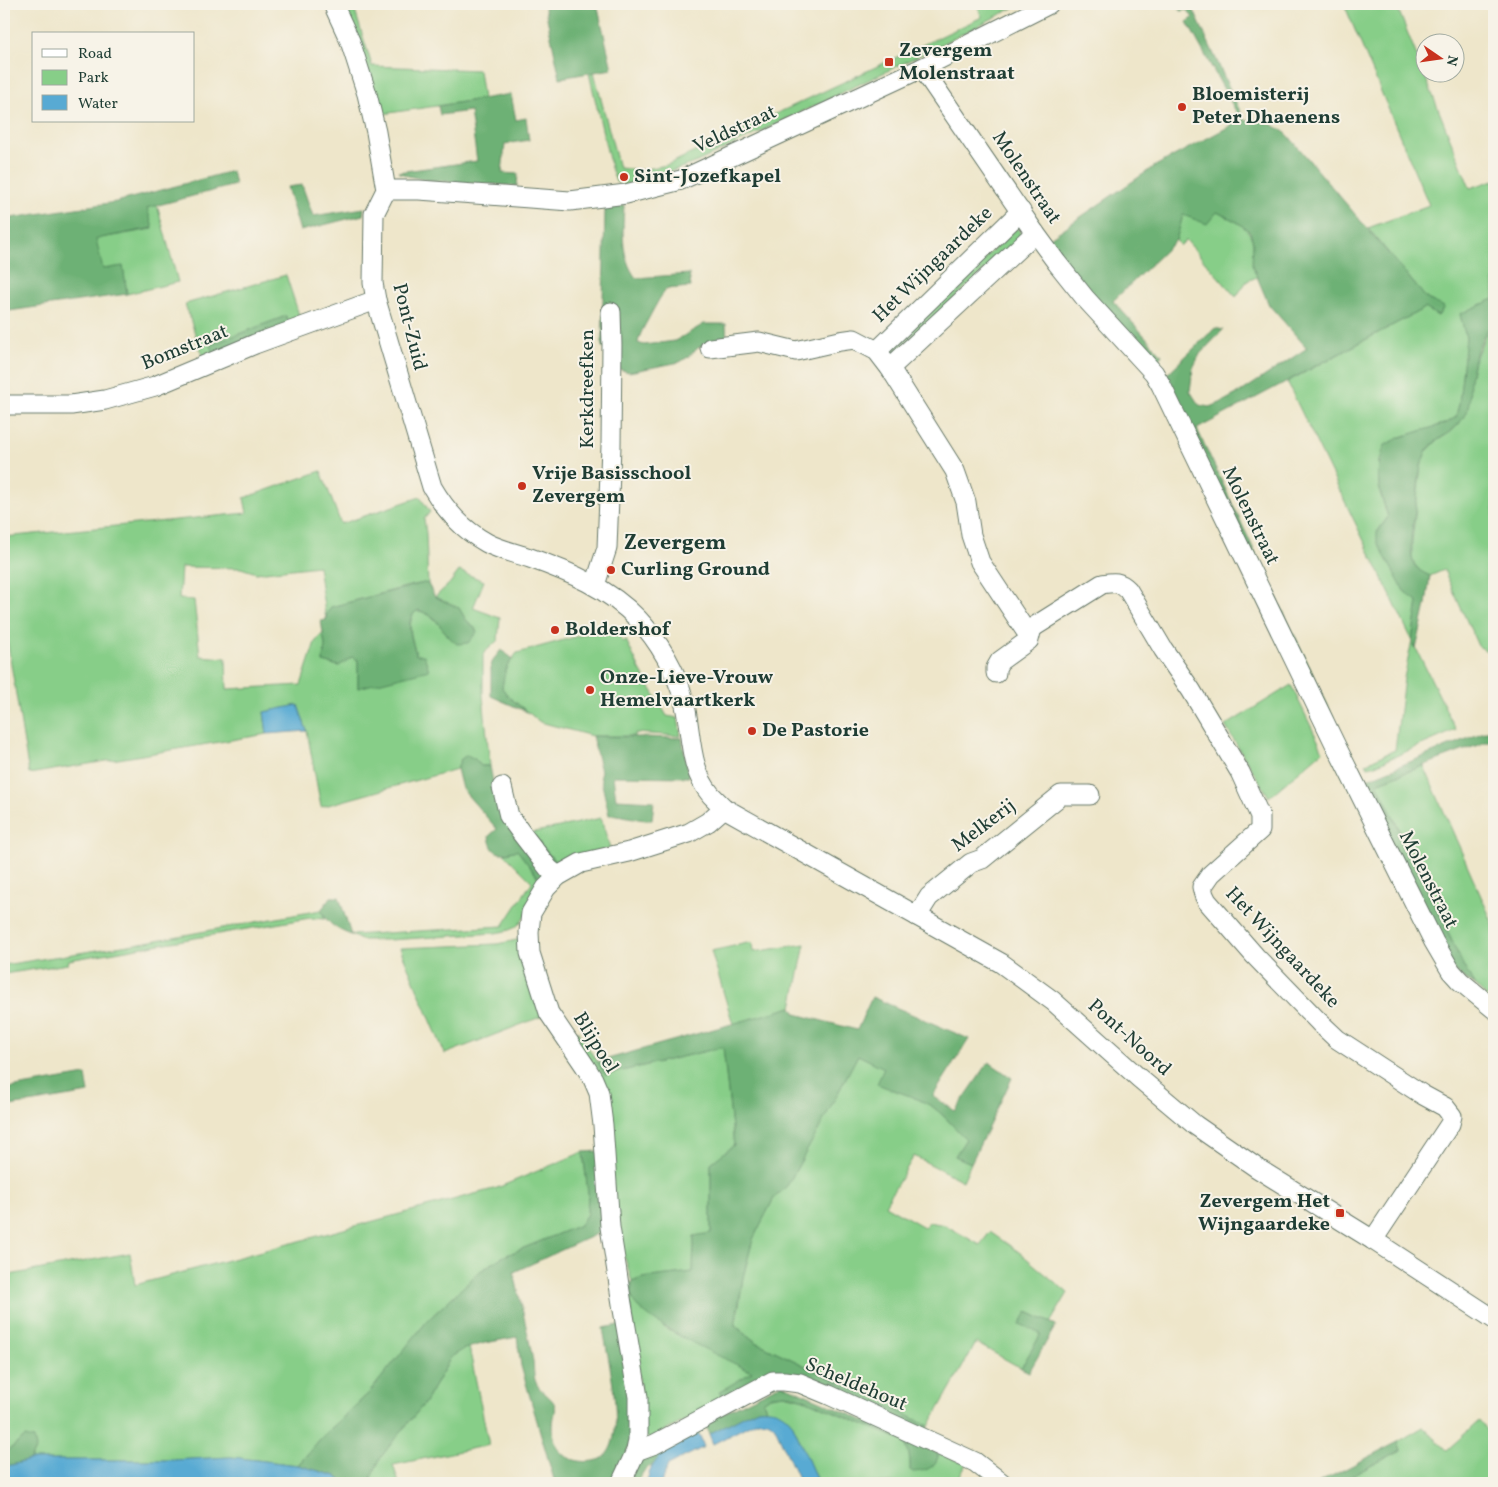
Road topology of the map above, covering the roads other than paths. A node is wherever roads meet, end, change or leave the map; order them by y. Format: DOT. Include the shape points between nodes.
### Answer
graph roads {
  1 [pos="333,4"];
  2 [pos="1049,4"];
  3 [pos="922,68"];
  4 [pos="386,190"];
  5 [pos="1021,211"];
  6 [pos="1035,233"];
  7 [pos="376,300"];
  8 [pos="611,312"];
  9 [pos="710,348"];
  10 [pos="877,351"];
  11 [pos="890,368"];
  12 [pos="4,405"];
  13 [pos="595,585"];
  14 [pos="1032,628"];
  15 [pos="996,673"];
  16 [pos="502,787"];
  17 [pos="1090,796"];
  18 [pos="724,808"];
  19 [pos="558,876"];
  20 [pos="917,916"];
  21 [pos="1494,1009"];
  22 [pos="1373,1240"];
  23 [pos="1494,1319"];
  24 [pos="636,1451"];
  25 [pos="621,1483"];
  26 [pos="1002,1483"];
  1 -- 4 [label="street" via="350,41 367,94"];
  2 -- 3 [label="street, Veldstraat"];
  3 -- 4 [label="street, Veldstraat" via="681,180 626,194 570,201"];
  3 -- 5 [label="street, Molenstraat"];
  4 -- 7 [label="street, Pont-Zuid" via="374,214"];
  5 -- 6 [label="street, Molenstraat"];
  5 -- 10 [label="street, Het Wijngaardeke"];
  6 -- 11 [label="street"];
  6 -- 21 [label="street, Molenstraat" via="1085,298 1154,373 1430,936 1460,981"];
  7 -- 12 [label="street, Bomstraat" via="255,344 155,386 105,400 71,405"];
  7 -- 13 [label="street, Pont-Zuid" via="432,487 443,506 455,520 488,544 567,571"];
  8 -- 13 [label="street, Kerkdreefken" via="607,548"];
  9 -- 10 [label="street, Het Wijngaardeke" via="759,342 796,351 854,339"];
  10 -- 11 [label="street, Het Wijngaardeke"];
  11 -- 14 [label="street, Het Wijngaardeke" via="955,471 980,562 1025,630"];
  13 -- 18 [label="street, Pont-Noord" via="638,619 667,658 681,688 695,766 710,794"];
  14 -- 15 [label="street, Het Wijngaardeke" via="1029,640 1000,661"];
  14 -- 22 [label="street, Het Wijngaardeke" via="1102,584 1121,583 1128,590 1240,772 1260,816 1260,830 1211,874 1202,887 1207,901 1255,956 1337,1039 1445,1107 1452,1116 1450,1124"];
  16 -- 19 [label="street" via="509,816 549,869"];
  17 -- 20 [label="street, Melkerij" via="1061,795 929,897"];
  18 -- 19 [label="street, Blijpoel" via="689,833 629,852 582,862"];
  18 -- 20 [label="street, Pont-Noord"];
  19 -- 24 [label="street, Blijpoel" via="546,888 531,913 530,953 549,1013 599,1092 610,1227 638,1397"];
  20 -- 22 [label="street, Pont-Noord" via="1001,963 1053,1001 1194,1124 1257,1168"];
  22 -- 23 [label="street, Pont-Noord"];
  24 -- 25 [label="street, Blijpoel"];
  24 -- 26 [label="street, Scheldehout" via="772,1381 784,1381 800,1383 829,1395 975,1462"];
}
